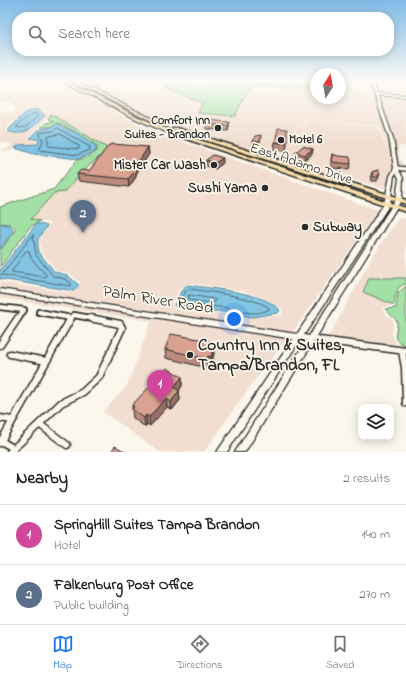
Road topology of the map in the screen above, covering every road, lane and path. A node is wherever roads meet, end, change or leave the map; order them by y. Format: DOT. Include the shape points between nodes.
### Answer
graph roads {
  1 [pos="106,102"];
  2 [pos="116,102"];
  3 [pos="379,102"];
  4 [pos="115,107"];
  5 [pos="151,120"];
  6 [pos="146,122"];
  7 [pos="186,133"];
  8 [pos="396,168"];
  9 [pos="406,169"];
  10 [pos="389,197"];
  11 [pos="399,200"];
  12 [pos="406,202"];
  13 [pos="387,204"];
  14 [pos="395,207"];
  15 [pos="406,210"];
  16 [pos="348,262"];
  17 [pos="357,266"];
  18 [pos="0,292"];
  19 [pos="322,301"];
  20 [pos="333,306"];
  21 [pos="0,307"];
  22 [pos="39,312"];
  23 [pos="71,318"];
  24 [pos="298,337"];
  25 [pos="311,339"];
  26 [pos="0,345"];
  27 [pos="404,351"];
  28 [pos="10,354"];
  29 [pos="46,361"];
  30 [pos="406,403"];
  31 [pos="0,418"];
  32 [pos="12,420"];
  33 [pos="39,424"];
  34 [pos="0,442"];
  35 [pos="67,445"];
  36 [pos="11,450"];
  37 [pos="222,452"];
  38 [pos="240,452"];
  1 -- 4 [label="main road"];
  2 -- 5 [label="main road, East Adamo Drive"];
  3 -- 8 [label="street" via="391,138"];
  4 -- 5 [label="main road" via="145,120"];
  4 -- 6 [label="main road"];
  5 -- 7 [label="main road, East Adamo Drive"];
  6 -- 7 [label="main road" via="177,133"];
  6 -- 13 [label="main road, East Adamo Drive" via="208,146"];
  7 -- 10 [label="main road, East Adamo Drive"];
  8 -- 9 [label="street"];
  8 -- 10 [label="street" via="392,176"];
  8 -- 11 [label="street" via="401,178"];
  10 -- 11 [label="main road, East Adamo Drive"];
  10 -- 13 [label="street"];
  11 -- 12 [label="main road, East Adamo Drive"];
  11 -- 14 [label="street"];
  13 -- 14 [label="main road, East Adamo Drive"];
  13 -- 16 [label="street"];
  14 -- 15 [label="main road, East Adamo Drive"];
  14 -- 17 [label="street"];
  16 -- 17 [label="street"];
  16 -- 19 [label="street"];
  17 -- 20 [label="street"];
  18 -- 24 [label="street, Palm River Road"];
  19 -- 20 [label="street"];
  19 -- 24 [label="street"];
  20 -- 25 [label="street"];
  21 -- 26 [label="street" via="24,310"];
  22 -- 23 [label="street"];
  23 -- 29 [label="street"];
  23 -- 33 [label="street" via="74,315 116,322 122,328 99,377 83,392 61,404"];
  24 -- 25 [label="street, Palm River Road"];
  24 -- 37 [label="street"];
  25 -- 27 [label="street, Palm River Road"];
  25 -- 38 [label="street"];
  27 -- 30 [label="street"];
  28 -- 29 [label="street"];
  29 -- 32 [label="street"];
  31 -- 32 [label="street"];
  32 -- 34 [label="street"];
  33 -- 35 [label="street"];
  33 -- 36 [label="street"];
  34 -- 36 [label="street"];
}
